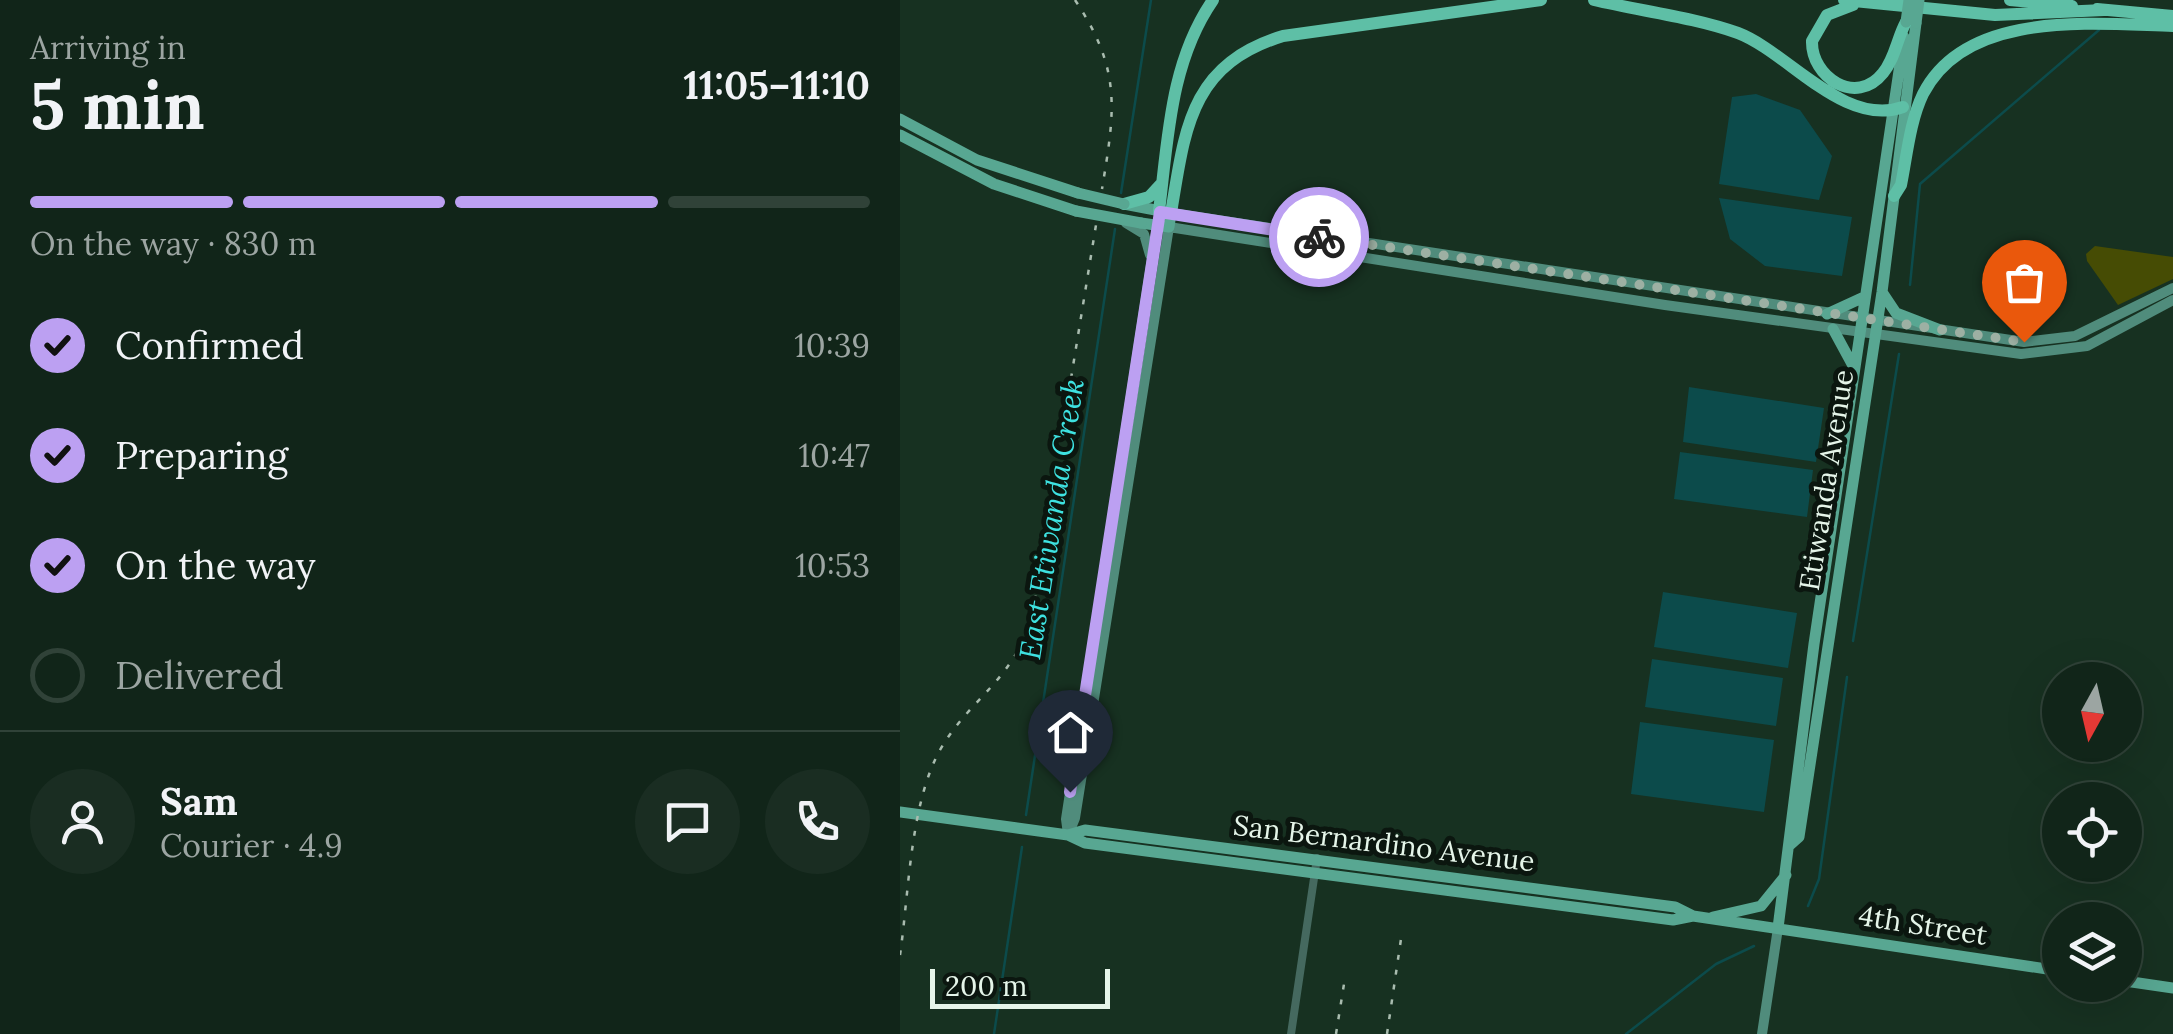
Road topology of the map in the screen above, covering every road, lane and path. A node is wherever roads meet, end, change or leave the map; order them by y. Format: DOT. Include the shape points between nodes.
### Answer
graph roads {
  1 [pos="1213,0"];
  2 [pos="1540,0"];
  3 [pos="1594,0"];
  4 [pos="1844,0"];
  5 [pos="1909,0"];
  6 [pos="1919,0"];
  7 [pos="2010,0"];
  8 [pos="1886,5"];
  9 [pos="2109,10"];
  10 [pos="2173,16"];
  11 [pos="1911,22"];
  12 [pos="2173,26"];
  13 [pos="1898,109"];
  14 [pos="900,119"];
  15 [pos="900,135"];
  16 [pos="1163,182"];
  17 [pos="1894,196"];
  18 [pos="1124,204"];
  19 [pos="1143,204"];
  20 [pos="1164,220"];
  21 [pos="1140,226"];
  22 [pos="1152,261"];
  23 [pos="2173,288"];
  24 [pos="1882,292"];
  25 [pos="1864,296"];
  26 [pos="2173,300"];
  27 [pos="1828,314"];
  28 [pos="1859,326"];
  29 [pos="1876,328"];
  30 [pos="1834,329"];
  31 [pos="1940,330"];
  32 [pos="2007,340"];
  33 [pos="1958,347"];
  34 [pos="1853,368"];
  35 [pos="1132,387"];
  36 [pos="1133,449"];
  37 [pos="900,812"];
  38 [pos="1068,835"];
  39 [pos="1790,845"];
  40 [pos="1316,864"];
  41 [pos="1786,875"];
  42 [pos="1708,918"];
  43 [pos="1778,928"];
  44 [pos="2042,968"];
  45 [pos="2142,983"];
  46 [pos="2173,988"];
  47 [pos="1290,1034"];
  48 [pos="1762,1034"];
  1 -- 16 [label="highway" via="1181,66"];
  2 -- 20 [label="highway" via="1282,36 1245,52 1215,76 1192,109"];
  3 -- 13 [label="highway" via="1740,34 1834,96"];
  4 -- 8 [label="highway"];
  5 -- 11 [label="main road, Etiwanda Avenue, bridge"];
  6 -- 11 [label="main road, Etiwanda Avenue, bridge"];
  7 -- 9 [label="highway"];
  8 -- 9 [label="highway" via="2028,16"];
  8 -- 11 [label="highway" via="1846,6 1819,22 1812,48 1824,76 1848,87 1875,81"];
  9 -- 10 [label="highway"];
  11 -- 13 [label="main road, Etiwanda Avenue"];
  12 -- 17 [label="highway" via="2003,34 1972,45 1946,63 1919,104"];
  13 -- 17 [label="main road, Etiwanda Avenue"];
  13 -- 25 [label="main road, Etiwanda Avenue"];
  14 -- 18 [label="main road, bridge" via="977,160"];
  15 -- 21 [label="main road, bridge" via="994,184"];
  16 -- 19 [label="highway"];
  16 -- 20 [label="highway"];
  17 -- 24 [label="main road, Etiwanda Avenue"];
  18 -- 19 [label="highway"];
  19 -- 20 [label="main road"];
  20 -- 21 [label="main road"];
  20 -- 22 [label="main road"];
  20 -- 27 [label="main road"];
  20 -- 30 [label="main road"];
  20 -- 36 [label="main road"];
  21 -- 22 [label="main road"];
  22 -- 35 [label="main road"];
  23 -- 32 [label="main road" via="2075,336"];
  24 -- 29 [label="main road, Etiwanda Avenue"];
  24 -- 31 [label="main road" via="1896,313"];
  25 -- 27 [label="main road"];
  25 -- 28 [label="main road, Etiwanda Avenue"];
  26 -- 33 [label="main road" via="2105,338 2064,352"];
  27 -- 28 [label="main road"];
  28 -- 29 [label="main road"];
  28 -- 30 [label="main road"];
  28 -- 34 [label="main road, Etiwanda Avenue"];
  29 -- 31 [label="main road"];
  29 -- 33 [label="main road"];
  29 -- 39 [label="main road, Etiwanda Avenue" via="1798,837"];
  30 -- 34 [label="main road"];
  31 -- 32 [label="main road"];
  32 -- 33 [label="main road" via="2001,347"];
  34 -- 39 [label="main road, Etiwanda Avenue"];
  35 -- 36 [label="main road"];
  35 -- 38 [label="main road"];
  36 -- 38 [label="main road"];
  37 -- 38 [label="main road, San Bernardino Avenue"];
  38 -- 40 [label="main road, San Bernardino Avenue" via="1085,830"];
  39 -- 41 [label="main road, Etiwanda Avenue"];
  40 -- 42 [label="main road, San Bernardino Avenue" via="1675,907"];
  40 -- 47 [label="street"];
  41 -- 42 [label="main road" via="1757,908"];
  41 -- 43 [label="main road, Etiwanda Avenue"];
  42 -- 43 [label="main road, San Bernardino Avenue"];
  43 -- 44 [label="main road, 4th Street"];
  43 -- 48 [label="main road, Etiwanda Avenue"];
  45 -- 46 [label="main road"];
}
